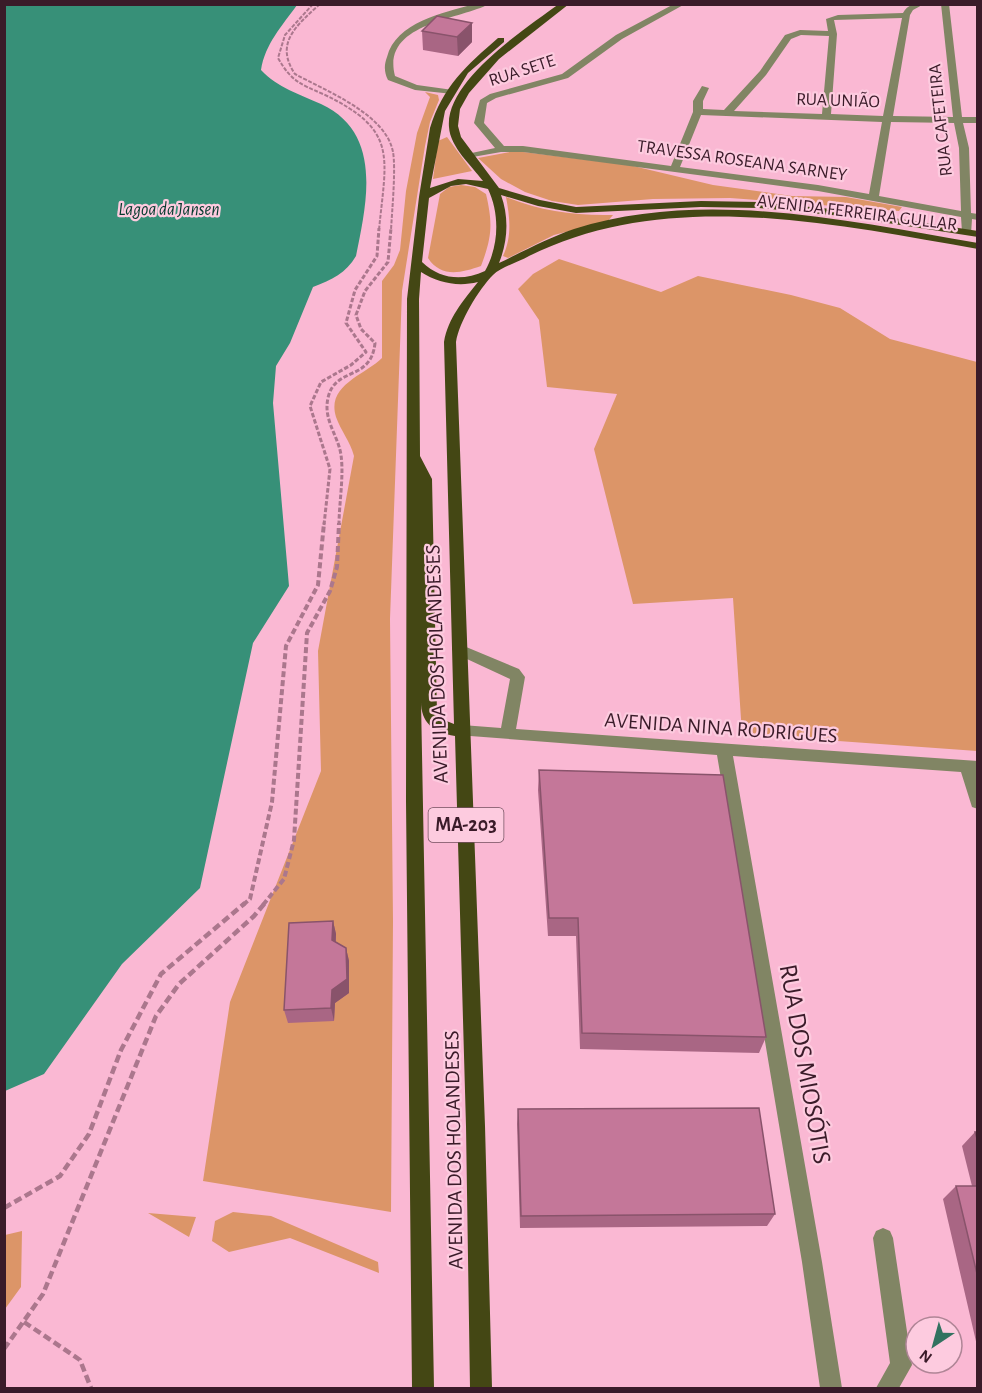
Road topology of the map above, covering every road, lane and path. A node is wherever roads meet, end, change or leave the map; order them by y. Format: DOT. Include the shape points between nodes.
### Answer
graph roads {
  1 [pos="313,4"];
  2 [pos="320,4"];
  3 [pos="485,4"];
  4 [pos="549,4"];
  5 [pos="565,4"];
  6 [pos="681,4"];
  7 [pos="920,4"];
  8 [pos="945,4"];
  9 [pos="906,15"];
  10 [pos="833,33"];
  11 [pos="705,88"];
  12 [pos="450,92"];
  13 [pos="698,112"];
  14 [pos="726,114"];
  15 [pos="826,117"];
  16 [pos="885,120"];
  17 [pos="958,120"];
  18 [pos="978,120"];
  19 [pos="501,149"];
  20 [pos="470,156"];
  21 [pos="675,168"];
  22 [pos="494,189"];
  23 [pos="874,196"];
  24 [pos="424,197"];
  25 [pos="965,214"];
  26 [pos="978,217"];
  27 [pos="972,233"];
  28 [pos="941,234"];
  29 [pos="978,246"];
  30 [pos="416,262"];
  31 [pos="489,272"];
  32 [pos="414,457"];
  33 [pos="459,649"];
  34 [pos="462,730"];
  35 [pos="507,734"];
  36 [pos="724,749"];
  37 [pos="972,766"];
  38 [pos="978,802"];
  39 [pos="4,1208"];
  40 [pos="883,1238"];
  41 [pos="24,1322"];
  42 [pos="4,1349"];
  43 [pos="92,1389"];
  44 [pos="423,1389"];
  45 [pos="481,1389"];
  46 [pos="831,1389"];
  47 [pos="887,1389"];
  1 -- 39 [label="path" via="282,39 277,56 281,67 298,83 338,100 377,129 386,154 377,257 350,298 345,323 366,352 321,382 310,406 330,469 318,585 286,646 272,802 250,898 161,974 121,1050 89,1134 60,1176"];
  2 -- 41 [label="path" via="294,31 283,55 295,74 354,104 382,128 393,151 392,216 388,262 365,291 356,315 361,329 375,343 374,354 366,366 336,381 328,396 326,413 341,455 337,567 330,591 307,633 294,840 284,879 254,916 179,984 156,1017 43,1294"];
  3 -- 12 [label="street" via="424,24 392,50 391,78"];
  4 -- 12 [label="main road" via="477,59"];
  5 -- 20 [label="main road" via="496,57 466,92 456,109 453,125"];
  6 -- 19 [label="street, RUA SETE" via="619,37 565,76 483,102 479,123"];
  7 -- 9 [label="street" via="910,8"];
  8 -- 17 [label="street, RUA CAFETEIRA"];
  9 -- 10 [label="street" via="830,19"];
  9 -- 16 [label="street"];
  10 -- 14 [label="street" via="800,32 788,37 763,73"];
  10 -- 15 [label="street"];
  11 -- 13 [label="street" via="698,101"];
  12 -- 24 [label="main road" via="435,128"];
  13 -- 14 [label="street, RUA UNIÃO"];
  13 -- 21 [label="street"];
  14 -- 15 [label="street, RUA UNIÃO"];
  15 -- 16 [label="street, RUA UNIÃO"];
  16 -- 17 [label="street, RUA UNIÃO"];
  16 -- 23 [label="street"];
  17 -- 18 [label="street, RUA UNIÃO"];
  17 -- 25 [label="street, RUA CAFETEIRA" via="964,148"];
  19 -- 20 [label="street, TRAVESSA ROSEANA SARNEY"];
  19 -- 21 [label="street, TRAVESSA ROSEANA SARNEY"];
  20 -- 22 [label="main road"];
  21 -- 23 [label="street, TRAVESSA ROSEANA SARNEY"];
  22 -- 24 [label="main road" via="476,182 456,181 439,186"];
  22 -- 28 [label="main road, AVENIDA FERREIRA GULLAR" via="576,210 759,205 831,211"];
  22 -- 31 [label="main road, MA-203" via="502,218 499,246"];
  23 -- 25 [label="street, TRAVESSA ROSEANA SARNEY"];
  24 -- 30 [label="main road, MA-203"];
  25 -- 26 [label="street, TRAVESSA ROSEANA SARNEY"];
  25 -- 27 [label="street, RUA CAFETEIRA"];
  27 -- 28 [label="main road, AVENIDA FERREIRA GULLAR"];
  28 -- 29 [label="main road, AVENIDA FERREIRA GULLAR"];
  28 -- 31 [label="main road, AVENIDA FERREIRA GULLAR" via="745,215 677,216 627,221 561,237"];
  30 -- 31 [label="main road" via="429,273 451,280 473,280"];
  30 -- 32 [label="main road, AVENIDA DOS HOLANDESES / MA-203"];
  31 -- 33 [label="main road, AVENIDA DOS HOLANDESES / MA-203" via="450,335"];
  32 -- 34 [label="main road" via="426,479 429,713 439,726"];
  32 -- 44 [label="main road, AVENIDA DOS HOLANDESES / MA-203" via="414,801"];
  33 -- 34 [label="main road, AVENIDA DOS HOLANDESES / MA-203"];
  33 -- 35 [label="street" via="518,677"];
  34 -- 35 [label="street, AVENIDA NINA RODRIGUES"];
  34 -- 45 [label="main road, AVENIDA DOS HOLANDESES / MA-203" via="473,1002"];
  35 -- 36 [label="street, AVENIDA NINA RODRIGUES"];
  36 -- 37 [label="street, AVENIDA NINA RODRIGUES"];
  36 -- 46 [label="street, RUA DOS MIOSÓTIS"];
  37 -- 38 [label="street"];
  40 -- 47 [label="street" via="901,1365"];
  41 -- 42 [label="path"];
  41 -- 43 [label="path" via="80,1360"];
}
